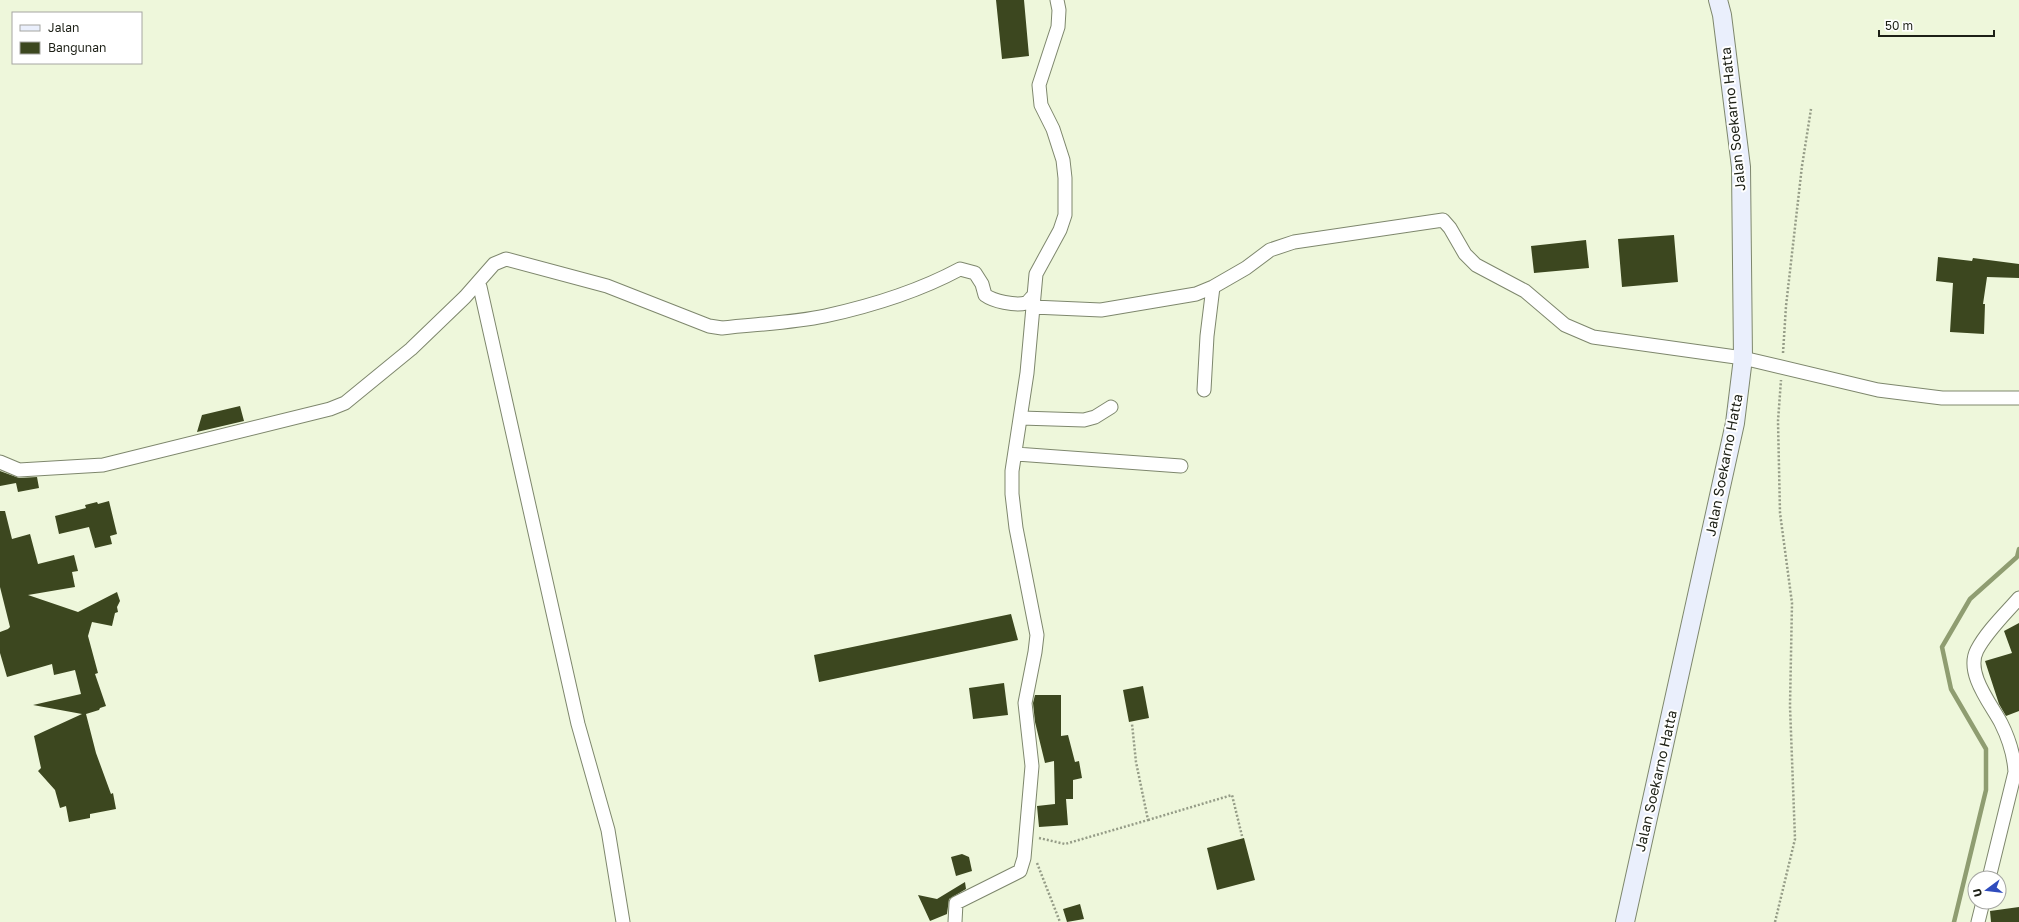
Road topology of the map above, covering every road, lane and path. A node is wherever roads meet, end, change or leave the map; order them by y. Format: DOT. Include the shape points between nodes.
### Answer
graph roads {
  1 [pos="1057,0"];
  2 [pos="1718,0"];
  3 [pos="1811,110"];
  4 [pos="475,286"];
  5 [pos="1213,287"];
  6 [pos="1033,302"];
  7 [pos="1743,358"];
  8 [pos="1782,367"];
  9 [pos="1204,390"];
  10 [pos="2016,397"];
  11 [pos="1111,407"];
  12 [pos="1021,418"];
  13 [pos="1015,454"];
  14 [pos="0,462"];
  15 [pos="1180,466"];
  16 [pos="2019,598"];
  17 [pos="1132,724"];
  18 [pos="1148,820"];
  19 [pos="1025,835"];
  20 [pos="1242,836"];
  21 [pos="1991,870"];
  22 [pos="1980,910"];
  23 [pos="623,922"];
  24 [pos="955,922"];
  25 [pos="1060,922"];
  26 [pos="1625,922"];
  27 [pos="1775,922"];
  28 [pos="1978,922"];
  1 -- 6 [label="street" via="1058,27 1039,91 1041,105 1053,129 1063,160 1065,215 1060,230 1036,274"];
  2 -- 7 [label="street, Jalan Soekarno Hatta" via="1741,167"];
  3 -- 8 [label="path" via="1786,306"];
  4 -- 6 [label="street" via="494,264 506,260 607,286 709,326 722,328 824,316 877,302 960,269 975,273 985,295 992,299"];
  4 -- 14 [label="street" via="411,349 345,403 330,409 103,465 20,470"];
  4 -- 23 [label="street" via="480,287 578,724 608,830"];
  5 -- 6 [label="street" via="1182,297 1101,310"];
  5 -- 7 [label="street" via="1246,268 1270,250 1294,242 1443,220 1464,254 1476,265 1525,291 1565,325 1593,337"];
  5 -- 9 [label="street"];
  6 -- 12 [label="street"];
  7 -- 8 [label="street"];
  7 -- 26 [label="street, Jalan Soekarno Hatta" via="1733,431"];
  8 -- 10 [label="street" via="1878,390 1942,398"];
  8 -- 27 [label="path" via="1778,421 1780,513 1792,603 1790,706 1795,839"];
  11 -- 12 [label="street" via="1095,417 1084,420"];
  12 -- 13 [label="street"];
  13 -- 15 [label="street"];
  13 -- 19 [label="street" via="1012,494 1016,528 1037,635 1025,703 1032,766"];
  16 -- 21 [label="street" via="1976,652 1975,666 1979,685 2005,733 2014,758 2015,772"];
  17 -- 18 [label="path" via="1136,762"];
  18 -- 19 [label="path" via="1065,844"];
  18 -- 20 [label="path" via="1232,795"];
  19 -- 24 [label="street" via="1024,858 1020,872 956,904"];
  19 -- 25 [label="path"];
  22 -- 28 [label="street"];
}
